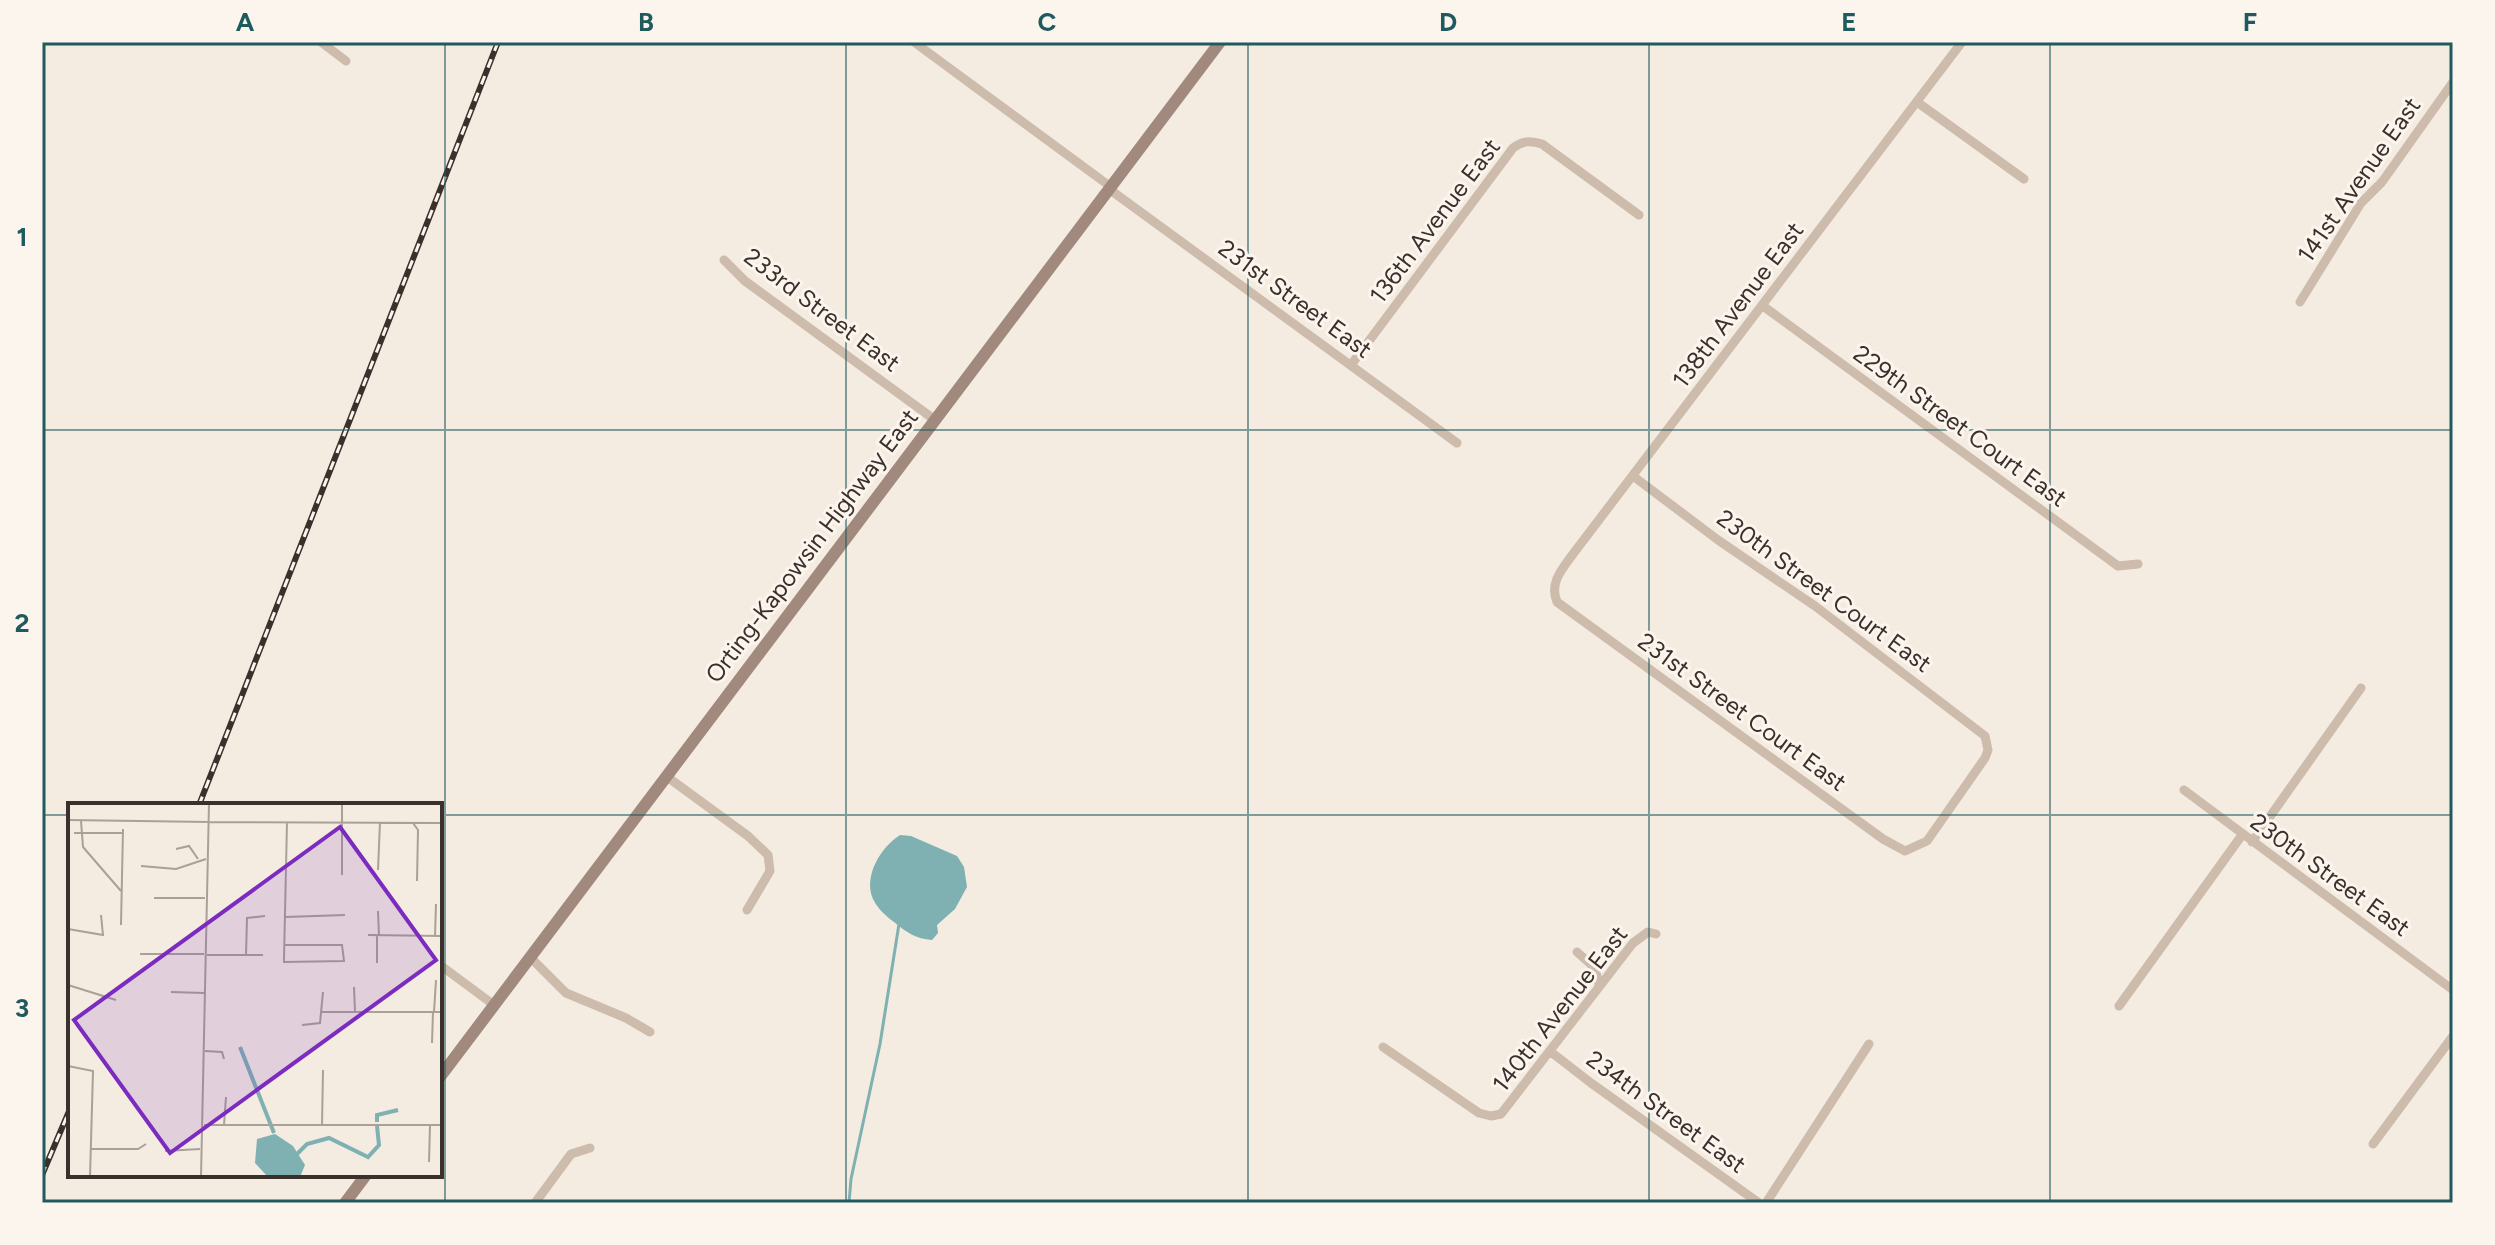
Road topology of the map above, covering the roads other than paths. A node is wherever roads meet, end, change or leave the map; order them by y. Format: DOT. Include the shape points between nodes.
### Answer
graph roads {
  1 [pos="321,42"];
  2 [pos="914,42"];
  3 [pos="1220,42"];
  4 [pos="1962,42"];
  5 [pos="346,61"];
  6 [pos="2453,82"];
  7 [pos="1917,102"];
  8 [pos="2024,179"];
  9 [pos="1110,188"];
  10 [pos="1639,215"];
  11 [pos="724,260"];
  12 [pos="2300,302"];
  13 [pos="1763,306"];
  14 [pos="1351,365"];
  15 [pos="935,420"];
  16 [pos="1457,443"];
  17 [pos="1633,476"];
  18 [pos="2138,564"];
  19 [pos="1554,595"];
  20 [pos="2361,688"];
  21 [pos="666,776"];
  22 [pos="2184,790"];
  23 [pos="2242,835"];
  24 [pos="2252,842"];
  25 [pos="1912,849"];
  26 [pos="747,910"];
  27 [pos="1656,934"];
  28 [pos="1577,952"];
  29 [pos="530,957"];
  30 [pos="442,966"];
  31 [pos="1599,985"];
  32 [pos="2453,990"];
  33 [pos="494,1005"];
  34 [pos="2119,1006"];
  35 [pos="650,1032"];
  36 [pos="2453,1036"];
  37 [pos="1869,1044"];
  38 [pos="1383,1047"];
  39 [pos="1551,1052"];
  40 [pos="442,1074"];
  41 [pos="2373,1144"];
  42 [pos="590,1148"];
  43 [pos="364,1177"];
  44 [pos="345,1203"];
  45 [pos="535,1203"];
  46 [pos="1759,1203"];
  47 [pos="1766,1203"];
  1 -- 5 [label="street"];
  2 -- 9 [label="street, 231st Street East"];
  3 -- 9 [label="main road, Orting-Kapowsin Highway East"];
  4 -- 7 [label="street, 138th Avenue East"];
  6 -- 12 [label="street, 141st Avenue East" via="2382,182 2361,203"];
  7 -- 8 [label="street"];
  7 -- 13 [label="street, 138th Avenue East"];
  9 -- 14 [label="street, 231st Street East"];
  9 -- 15 [label="main road, Orting-Kapowsin Highway East"];
  10 -- 14 [label="street, 136th Avenue East" via="1542,144 1524,142 1513,148"];
  11 -- 15 [label="street, 233rd Street East" via="745,281"];
  13 -- 17 [label="street, 138th Avenue East"];
  13 -- 18 [label="street, 229th Street Court East" via="2118,566"];
  14 -- 16 [label="street, 231st Street East"];
  15 -- 21 [label="main road, Orting-Kapowsin Highway East"];
  17 -- 19 [label="street, 138th Avenue East" via="1560,572"];
  17 -- 25 [label="street, 230th Street Court East" via="1861,641 1975,727 1987,742 1985,758 1944,817 1927,841"];
  19 -- 25 [label="street, 231st Street Court East" via="1883,839 1898,849"];
  20 -- 24 [label="street"];
  21 -- 26 [label="street" via="768,855 770,871"];
  21 -- 29 [label="main road, Orting-Kapowsin Highway East"];
  22 -- 23 [label="street, 230th Street East"];
  23 -- 24 [label="street, 230th Street East"];
  23 -- 34 [label="street"];
  24 -- 32 [label="street, 230th Street East"];
  27 -- 31 [label="street, 140th Avenue East" via="1648,932 1633,943"];
  28 -- 31 [label="street" via="1595,968"];
  29 -- 33 [label="main road, Orting-Kapowsin Highway East"];
  29 -- 35 [label="street" via="566,993"];
  30 -- 33 [label="street"];
  31 -- 39 [label="street, 140th Avenue East"];
  33 -- 40 [label="main road, Orting-Kapowsin Highway East"];
  36 -- 41 [label="street"];
  37 -- 47 [label="street"];
  38 -- 39 [label="street, 140th Avenue East" via="1479,1113 1496,1115 1506,1110"];
  39 -- 46 [label="street, 234th Street East"];
  42 -- 45 [label="street" via="571,1154"];
  43 -- 44 [label="main road"];
}
